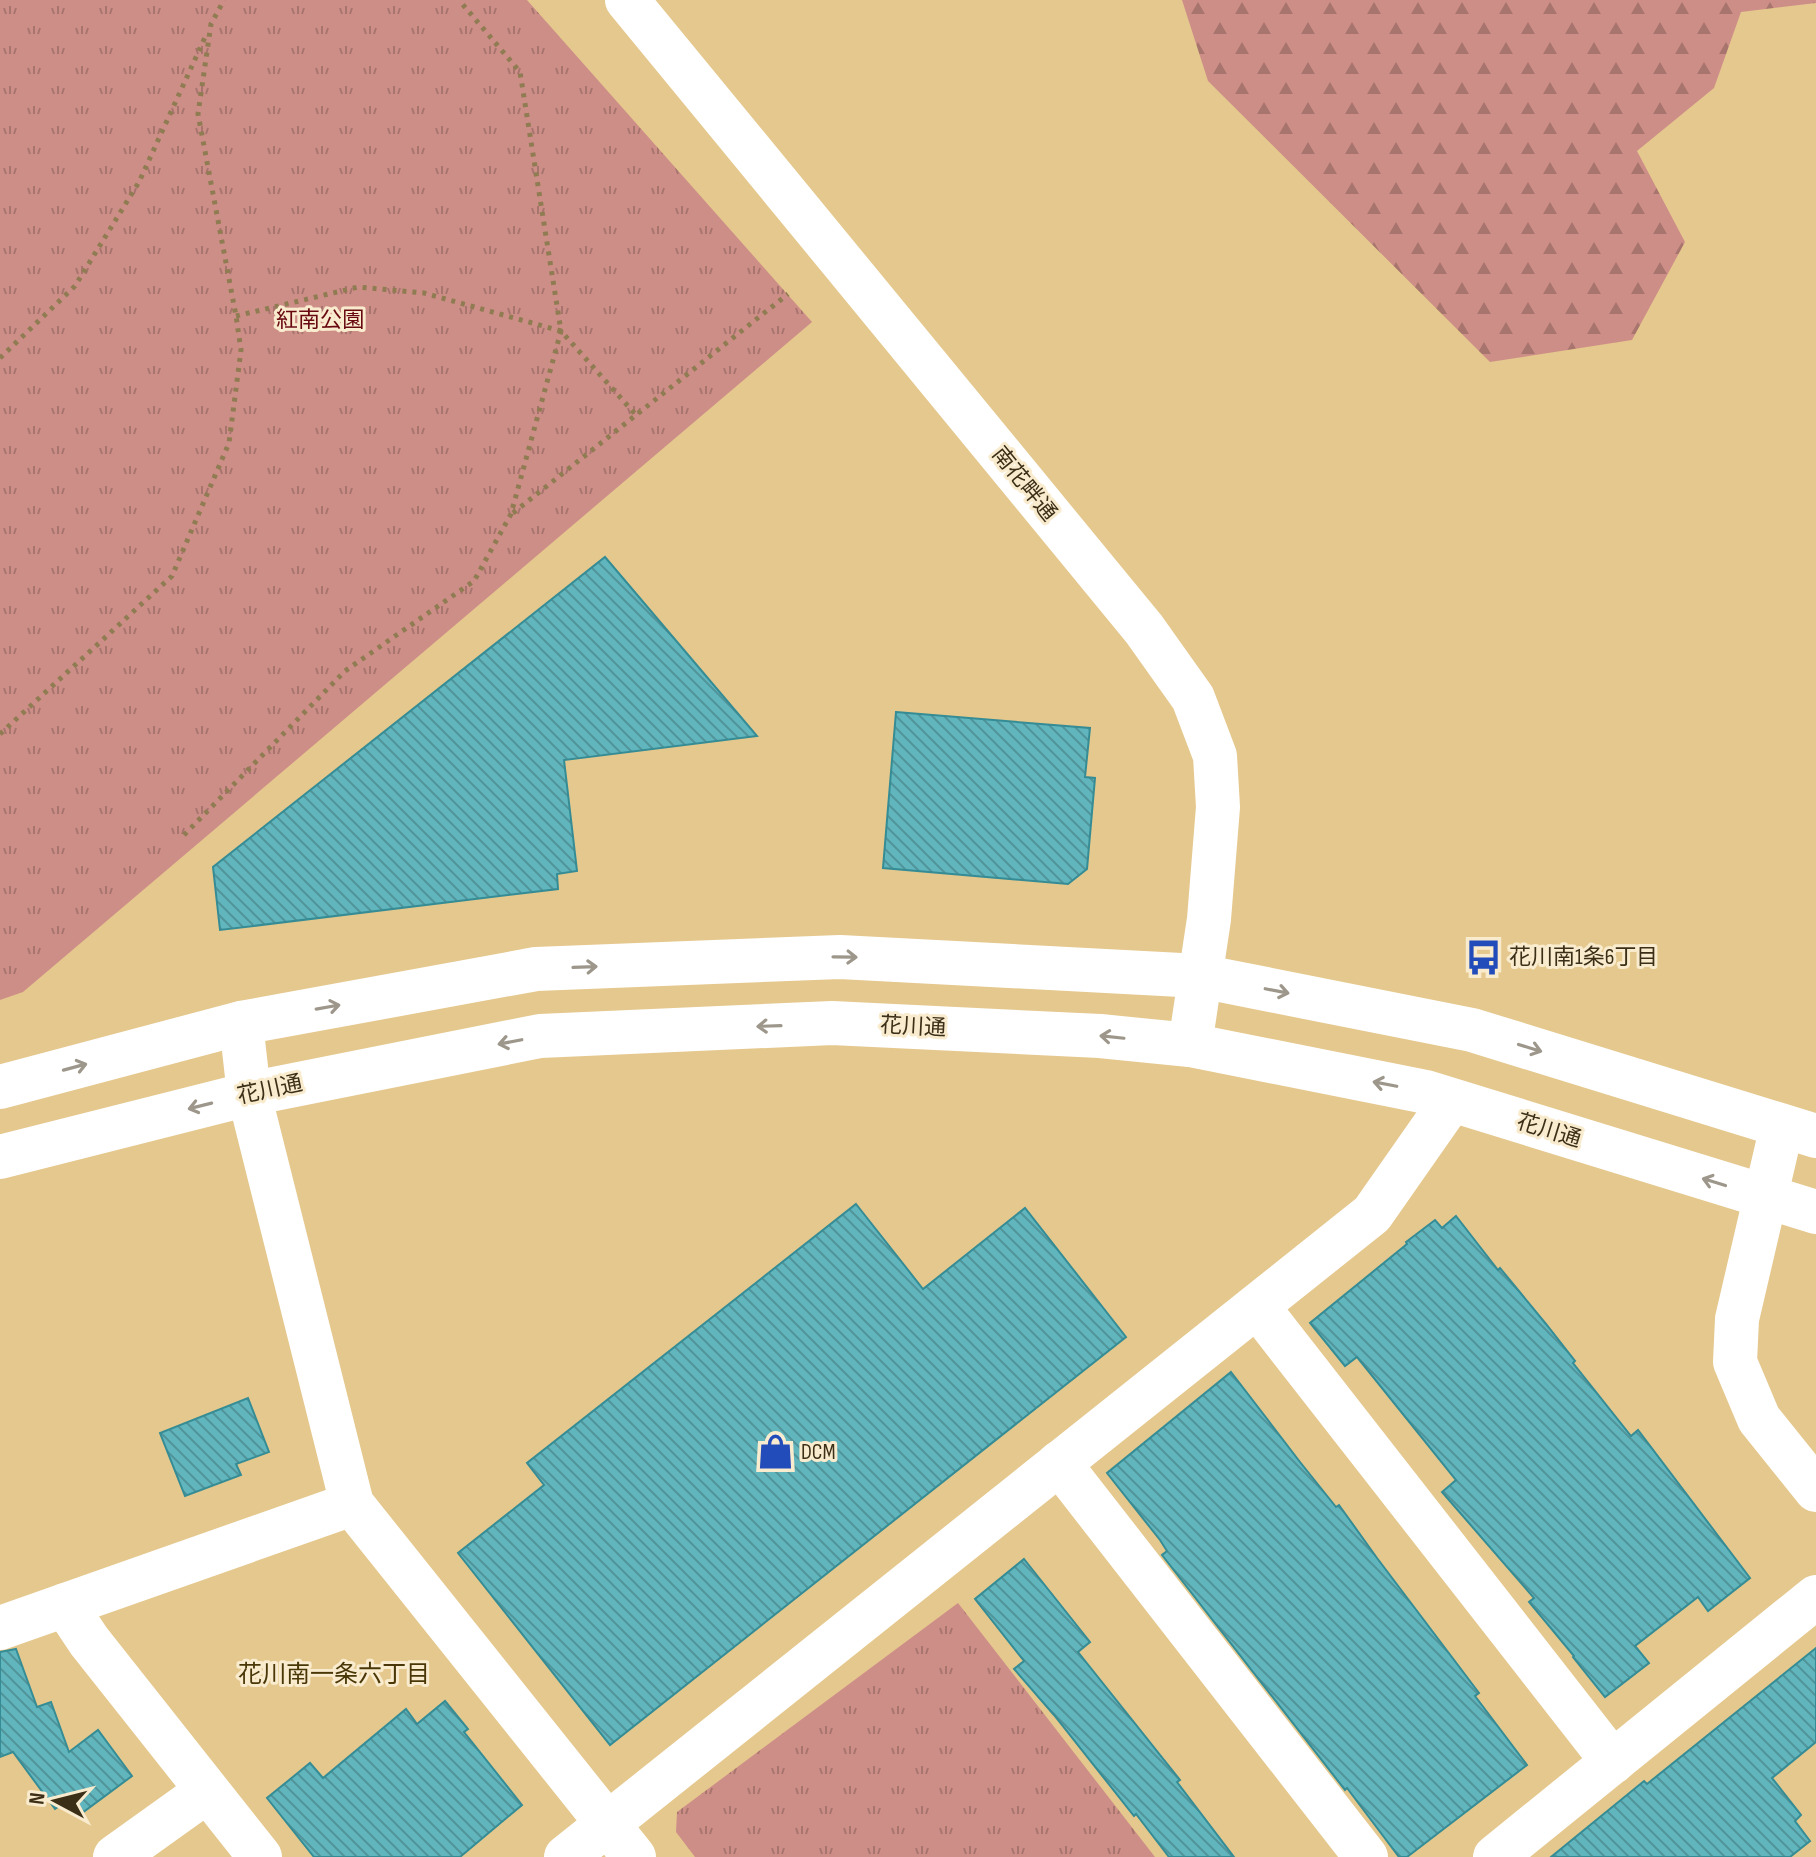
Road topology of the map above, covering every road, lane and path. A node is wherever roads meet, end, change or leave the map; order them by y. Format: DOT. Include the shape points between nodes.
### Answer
graph roads {
  1 [pos="224,0"];
  2 [pos="459,0"];
  3 [pos="627,0"];
  4 [pos="211,24"];
  5 [pos="788,294"];
  6 [pos="236,316"];
  7 [pos="561,331"];
  8 [pos="0,358"];
  9 [pos="636,415"];
  10 [pos="511,514"];
  11 [pos="0,734"];
  12 [pos="184,835"];
  13 [pos="1200,976"];
  14 [pos="241,1023"];
  15 [pos="1190,1045"];
  16 [pos="0,1087"];
  17 [pos="249,1094"];
  18 [pos="1451,1101"];
  19 [pos="1799,1131"];
  20 [pos="0,1157"];
  21 [pos="1765,1198"];
  22 [pos="1816,1212"];
  23 [pos="1257,1306"];
  24 [pos="1059,1463"];
  25 [pos="1816,1490"];
  26 [pos="352,1504"];
  27 [pos="1816,1597"];
  28 [pos="65,1605"];
  29 [pos="0,1628"];
  30 [pos="1613,1762"];
  31 [pos="207,1791"];
  32 [pos="621,1840"];
  33 [pos="115,1857"];
  34 [pos="260,1857"];
  35 [pos="566,1857"];
  36 [pos="1366,1857"];
  37 [pos="1495,1857"];
  1 -- 4 [label="path"];
  2 -- 7 [label="path" via="520,72"];
  3 -- 13 [label="street, 南花畔通" via="1144,629 1193,698 1215,756 1218,807"];
  4 -- 6 [label="path" via="198,114"];
  4 -- 8 [label="path" via="139,182 75,286"];
  5 -- 9 [label="path"];
  6 -- 7 [label="path" via="358,287 424,293"];
  6 -- 11 [label="path" via="241,350 229,443 172,576"];
  7 -- 9 [label="path"];
  7 -- 10 [label="path"];
  9 -- 10 [label="path"];
  10 -- 12 [label="path" via="474,581 345,671"];
  14 -- 13 [label="street, one-way" via="536,969 840,957"];
  13 -- 15 [label="street, 南花畔通"];
  13 -- 19 [label="street, one-way" via="1472,1030"];
  16 -- 14 [label="street, one-way"];
  14 -- 17 [label="street"];
  15 -- 17 [label="street, 花川通, one-way" via="832,1023 540,1036"];
  18 -- 15 [label="street, 花川通, one-way"];
  17 -- 20 [label="street, 花川通, one-way"];
  17 -- 26 [label="street"];
  21 -- 18 [label="street, 花川通, one-way"];
  18 -- 23 [label="street" via="1372,1214"];
  19 -- 21 [label="street"];
  21 -- 22 [label="street, 花川通"];
  21 -- 25 [label="street" via="1737,1319 1735,1362 1759,1419"];
  23 -- 24 [label="street"];
  23 -- 30 [label="street"];
  24 -- 32 [label="street"];
  24 -- 36 [label="street"];
  26 -- 28 [label="street"];
  26 -- 32 [label="street"];
  27 -- 30 [label="street"];
  28 -- 29 [label="street"];
  28 -- 31 [label="street"];
  30 -- 37 [label="street"];
  31 -- 33 [label="street"];
  31 -- 34 [label="street"];
  32 -- 35 [label="street"];
}
